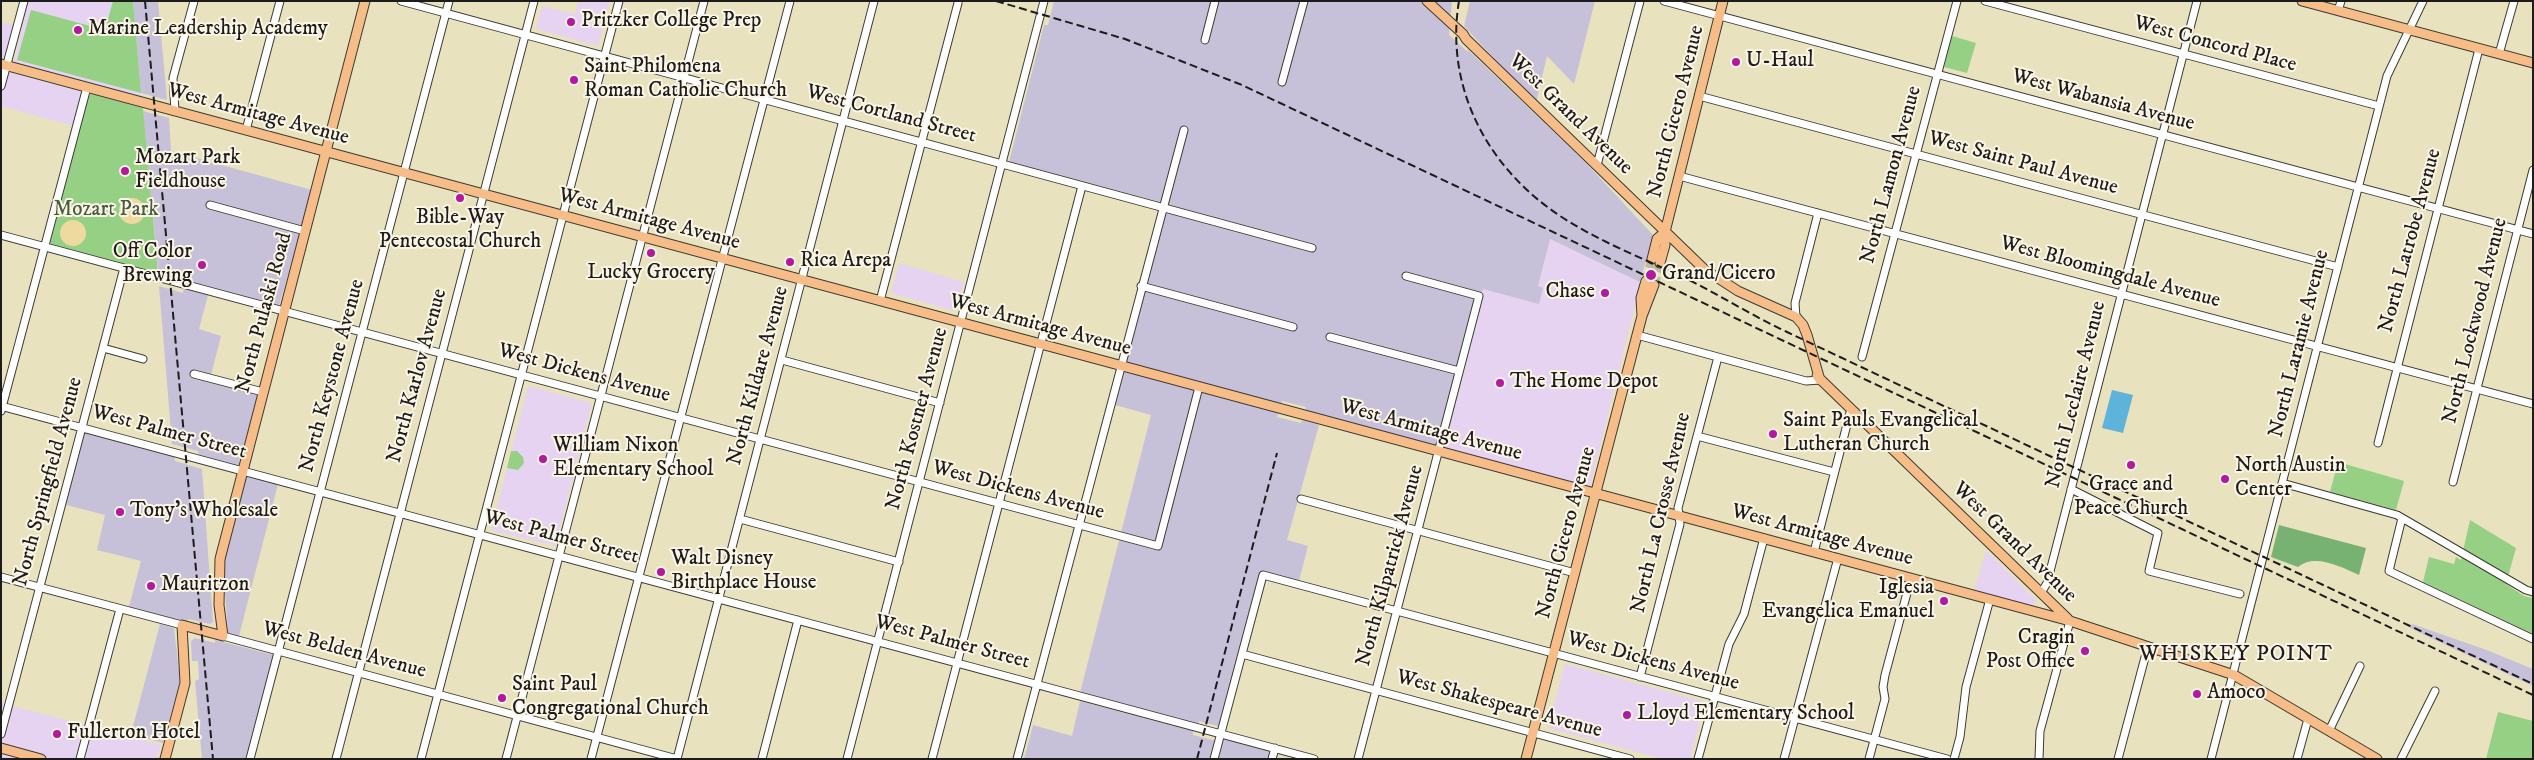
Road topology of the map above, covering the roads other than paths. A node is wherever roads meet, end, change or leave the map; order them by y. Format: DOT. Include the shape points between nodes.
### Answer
graph roads {
  1 [pos="24,1"];
  2 [pos="194,1"];
  3 [pos="280,1"];
  4 [pos="365,1"];
  5 [pos="401,1"];
  6 [pos="449,1"];
  7 [pos="534,1"];
  8 [pos="619,1"];
  9 [pos="704,1"];
  10 [pos="790,1"];
  11 [pos="874,1"];
  12 [pos="1044,1"];
  13 [pos="1215,1"];
  14 [pos="1304,1"];
  15 [pos="1427,1"];
  16 [pos="1640,1"];
  17 [pos="1664,1"];
  18 [pos="1723,1"];
  19 [pos="1957,1"];
  20 [pos="1985,1"];
  21 [pos="2196,1"];
  22 [pos="2302,1"];
  23 [pos="2340,1"];
  24 [pos="2423,1"];
  25 [pos="2514,1"];
  26 [pos="958,3"];
  27 [pos="2338,11"];
  28 [pos="446,13"];
  29 [pos="1719,16"];
  30 [pos="2408,30"];
  31 [pos="526,35"];
  32 [pos="1205,40"];
  33 [pos="2479,49"];
  34 [pos="2183,54"];
  35 [pos="2499,54"];
  36 [pos="605,56"];
  37 [pos="2533,63"];
  38 [pos="4,65"];
  39 [pos="1936,74"];
  40 [pos="684,78"];
  41 [pos="1282,82"];
  42 [pos="1,86"];
  43 [pos="87,88"];
  44 [pos="1699,96"];
  45 [pos="764,99"];
  46 [pos="2379,106"];
  47 [pos="175,111"];
  48 [pos="843,120"];
  49 [pos="246,130"];
  50 [pos="1184,130"];
  51 [pos="2162,135"];
  52 [pos="922,142"];
  53 [pos="326,151"];
  54 [pos="1915,154"];
  55 [pos="1002,163"];
  56 [pos="1597,166"];
  57 [pos="2533,170"];
  58 [pos="404,172"];
  59 [pos="1679,176"];
  60 [pos="1082,186"];
  61 [pos="2358,187"];
  62 [pos="484,194"];
  63 [pos="210,205"];
  64 [pos="1163,208"];
  65 [pos="2438,208"];
  66 [pos="1818,213"];
  67 [pos="2142,214"];
  68 [pos="563,216"];
  69 [pos="305,230"];
  70 [pos="2517,230"];
  71 [pos="1664,232"];
  72 [pos="1895,233"];
  73 [pos="2533,234"];
  74 [pos="1,235"];
  75 [pos="643,237"];
  76 [pos="45,247"];
  77 [pos="1312,248"];
  78 [pos="722,258"];
  79 [pos="1656,261"];
  80 [pos="2338,267"];
  81 [pos="124,268"];
  82 [pos="1406,276"];
  83 [pos="802,280"];
  84 [pos="1650,283"];
  85 [pos="1141,286"];
  86 [pos="2121,294"];
  87 [pos="880,301"];
  88 [pos="284,311"];
  89 [pos="1796,317"];
  90 [pos="961,322"];
  91 [pos="1293,327"];
  92 [pos="362,332"];
  93 [pos="1637,335"];
  94 [pos="1330,337"];
  95 [pos="1040,344"];
  96 [pos="2317,346"];
  97 [pos="103,348"];
  98 [pos="442,354"];
  99 [pos="1718,357"];
  100 [pos="1862,357"];
  101 [pos="142,359"];
  102 [pos="782,360"];
  103 [pos="1121,366"];
  104 [pos="2396,368"];
  105 [pos="1459,371"];
  106 [pos="194,374"];
  107 [pos="521,375"];
  108 [pos="1820,380"];
  109 [pos="1200,386"];
  110 [pos="2476,389"];
  111 [pos="263,392"];
  112 [pos="601,397"];
  113 [pos="940,403"];
  114 [pos="2533,404"];
  115 [pos="2,408"];
  116 [pos="1851,409"];
  117 [pos="680,418"];
  118 [pos="82,427"];
  119 [pos="1697,436"];
  120 [pos="761,440"];
  121 [pos="2378,443"];
  122 [pos="1439,451"];
  123 [pos="242,470"];
  124 [pos="1834,472"];
  125 [pos="2453,482"];
  126 [pos="919,483"];
  127 [pos="2282,483"];
  128 [pos="2071,489"];
  129 [pos="320,492"];
  130 [pos="1596,493"];
  131 [pos="1301,500"];
  132 [pos="999,504"];
  133 [pos="400,513"];
  134 [pos="1679,516"];
  135 [pos="2402,518"];
  136 [pos="740,519"];
  137 [pos="1079,525"];
  138 [pos="1418,531"];
  139 [pos="480,534"];
  140 [pos="1764,538"];
  141 [pos="1814,552"];
  142 [pos="559,556"];
  143 [pos="1838,558"];
  144 [pos="899,562"];
  145 [pos="1575,573"];
  146 [pos="1,577"];
  147 [pos="639,577"];
  148 [pos="1911,578"];
  149 [pos="40,588"];
  150 [pos="2533,592"];
  151 [pos="2240,594"];
  152 [pos="2043,595"];
  153 [pos="719,599"];
  154 [pos="1990,599"];
  155 [pos="120,609"];
  156 [pos="2033,611"];
  157 [pos="1397,612"];
  158 [pos="798,620"];
  159 [pos="2070,621"];
  160 [pos="182,625"];
  161 [pos="223,636"];
  162 [pos="2533,639"];
  163 [pos="878,642"];
  164 [pos="2148,646"];
  165 [pos="279,652"];
  166 [pos="1242,654"];
  167 [pos="1554,654"];
  168 [pos="958,663"];
  169 [pos="2360,666"];
  170 [pos="358,673"];
  171 [pos="2234,675"];
  172 [pos="1640,677"];
  173 [pos="1037,684"];
  174 [pos="1376,690"];
  175 [pos="2435,691"];
  176 [pos="438,694"];
  177 [pos="1715,697"];
  178 [pos="517,716"];
  179 [pos="1795,718"];
  180 [pos="2308,719"];
  181 [pos="2329,731"];
  182 [pos="1533,733"];
  183 [pos="1,734"];
  184 [pos="1221,734"];
  185 [pos="597,737"];
  186 [pos="1874,739"];
  187 [pos="1,748"];
  188 [pos="1275,748"];
  189 [pos="41,759"];
  190 [pos="80,759"];
  191 [pos="165,759"];
  192 [pos="250,759"];
  193 [pos="336,759"];
  194 [pos="421,759"];
  195 [pos="506,759"];
  196 [pos="591,759"];
  197 [pos="677,759"];
  198 [pos="762,759"];
  199 [pos="847,759"];
  200 [pos="932,759"];
  201 [pos="1017,759"];
  202 [pos="1214,759"];
  203 [pos="1272,759"];
  204 [pos="1314,759"];
  205 [pos="1358,759"];
  206 [pos="1526,759"];
  207 [pos="1630,759"];
  208 [pos="1698,759"];
  209 [pos="1784,759"];
  210 [pos="1869,759"];
  211 [pos="1947,759"];
  212 [pos="1954,759"];
  213 [pos="2039,759"];
  214 [pos="2118,759"];
  215 [pos="2212,759"];
  216 [pos="2298,759"];
  217 [pos="2377,759"];
  218 [pos="2401,759"];
  1 -- 38 [label="street"];
  2 -- 47 [label="street" via="173,78"];
  3 -- 49 [label="street"];
  4 -- 53 [label="main road, North Pulaski Road"];
  5 -- 28 [label="street, West Cortland Street"];
  6 -- 28 [label="street, North Keystone Avenue"];
  7 -- 31 [label="street, North Karlov Avenue"];
  8 -- 36 [label="street"];
  9 -- 40 [label="street"];
  10 -- 45 [label="street"];
  11 -- 48 [label="street, North Kildare Avenue"];
  12 -- 55 [label="street, North Kostner Avenue"];
  13 -- 32 [label="street"];
  14 -- 41 [label="street"];
  15 -- 56 [label="main road, West Grand Avenue" via="1460,38 1466,39"];
  16 -- 56 [label="street"];
  17 -- 29 [label="street, West Wabansia Avenue"];
  18 -- 29 [label="main road, North Cicero Avenue"];
  19 -- 39 [label="street, North Lamon Avenue"];
  20 -- 34 [label="street, West Concord Place"];
  21 -- 34 [label="street, North Leclaire Avenue"];
  22 -- 27 [label="main road"];
  23 -- 27 [label="street"];
  24 -- 30 [label="street, North Laramie Avenue"];
  25 -- 35 [label="street"];
  26 -- 52 [label="street"];
  27 -- 30 [label="main road"];
  28 -- 31 [label="street, West Cortland Street"];
  28 -- 58 [label="street, North Keystone Avenue"];
  29 -- 39 [label="street, West Wabansia Avenue"];
  29 -- 44 [label="main road, North Cicero Avenue"];
  30 -- 33 [label="main road"];
  30 -- 46 [label="street, North Laramie Avenue" via="2386,76"];
  31 -- 36 [label="street, West Cortland Street"];
  31 -- 62 [label="street, North Karlov Avenue"];
  33 -- 35 [label="main road"];
  33 -- 65 [label="street, North Latrobe Avenue"];
  34 -- 46 [label="street, West Concord Place"];
  34 -- 51 [label="street, North Leclaire Avenue"];
  35 -- 37 [label="main road"];
  36 -- 40 [label="street, West Cortland Street"];
  36 -- 68 [label="street"];
  38 -- 42 [label="street"];
  38 -- 43 [label="main road, West Armitage Avenue"];
  39 -- 51 [label="street, West Wabansia Avenue"];
  39 -- 54 [label="street, North Lamon Avenue"];
  40 -- 45 [label="street, West Cortland Street"];
  40 -- 75 [label="street"];
  43 -- 47 [label="main road, West Armitage Avenue"];
  43 -- 76 [label="street"];
  44 -- 54 [label="street, West Saint Paul Avenue"];
  44 -- 59 [label="main road, North Cicero Avenue"];
  45 -- 48 [label="street, West Cortland Street"];
  45 -- 78 [label="street"];
  46 -- 61 [label="street, North Laramie Avenue"];
  47 -- 49 [label="main road, West Armitage Avenue"];
  48 -- 52 [label="street, West Cortland Street"];
  48 -- 83 [label="street, North Kildare Avenue"];
  49 -- 53 [label="main road, West Armitage Avenue"];
  50 -- 64 [label="street"];
  51 -- 61 [label="street, West Wabansia Avenue"];
  51 -- 67 [label="street, North Leclaire Avenue"];
  52 -- 55 [label="street, West Cortland Street"];
  52 -- 87 [label="street"];
  53 -- 58 [label="main road, West Armitage Avenue"];
  53 -- 69 [label="main road, North Pulaski Road"];
  54 -- 67 [label="street, West Saint Paul Avenue"];
  54 -- 72 [label="street, North Lamon Avenue"];
  55 -- 60 [label="street, West Cortland Street"];
  55 -- 90 [label="street, North Kostner Avenue"];
  56 -- 71 [label="main road, West Grand Avenue"];
  57 -- 70 [label="street, North Lockwood Avenue"];
  58 -- 62 [label="main road, West Armitage Avenue"];
  58 -- 92 [label="street, North Keystone Avenue"];
  59 -- 66 [label="street, West Bloomingdale Avenue"];
  59 -- 71 [label="main road, North Cicero Avenue"];
  60 -- 64 [label="street, West Cortland Street"];
  60 -- 95 [label="street"];
  61 -- 65 [label="street, West Wabansia Avenue"];
  61 -- 80 [label="street, North Laramie Avenue"];
  62 -- 68 [label="main road, West Armitage Avenue"];
  62 -- 98 [label="street, North Karlov Avenue"];
  63 -- 69 [label="street"];
  64 -- 77 [label="street, West Cortland Street"];
  64 -- 85 [label="street"];
  65 -- 70 [label="street, West Wabansia Avenue"];
  65 -- 104 [label="street, North Latrobe Avenue"];
  66 -- 72 [label="street, West Bloomingdale Avenue"];
  66 -- 89 [label="street" via="1795,303"];
  67 -- 80 [label="street, West Saint Paul Avenue"];
  67 -- 86 [label="street, North Leclaire Avenue"];
  68 -- 75 [label="main road, West Armitage Avenue"];
  68 -- 107 [label="street"];
  69 -- 88 [label="main road, North Pulaski Road"];
  70 -- 73 [label="street, West Wabansia Avenue"];
  70 -- 110 [label="street, North Lockwood Avenue"];
  71 -- 79 [label="main road, North Cicero Avenue" via="1657,239"];
  71 -- 89 [label="main road, West Grand Avenue" via="1725,284"];
  72 -- 86 [label="street, West Bloomingdale Avenue"];
  72 -- 100 [label="street, North Lamon Avenue"];
  74 -- 76 [label="street, West Dickens Avenue"];
  75 -- 78 [label="main road, West Armitage Avenue"];
  75 -- 112 [label="street"];
  76 -- 81 [label="street, West Dickens Avenue"];
  76 -- 115 [label="street"];
  78 -- 83 [label="main road, West Armitage Avenue"];
  78 -- 117 [label="street"];
  80 -- 96 [label="street, North Laramie Avenue"];
  81 -- 88 [label="street, West Dickens Avenue"];
  81 -- 97 [label="street, North Springfield Avenue"];
  82 -- 105 [label="street, North Kilpatrick Avenue" via="1479,296"];
  83 -- 87 [label="main road, West Armitage Avenue"];
  83 -- 102 [label="street, North Kildare Avenue"];
  84 -- 93 [label="main road, North Cicero Avenue" via="1641,298 1642,316"];
  85 -- 91 [label="street"];
  85 -- 103 [label="street"];
  86 -- 96 [label="street, West Bloomingdale Avenue"];
  86 -- 128 [label="street, North Leclaire Avenue"];
  87 -- 90 [label="main road, West Armitage Avenue"];
  88 -- 92 [label="street, West Dickens Avenue"];
  88 -- 111 [label="main road, North Pulaski Road"];
  89 -- 108 [label="main road, West Grand Avenue" via="1808,360"];
  90 -- 95 [label="main road, West Armitage Avenue"];
  90 -- 113 [label="street, North Kostner Avenue"];
  92 -- 98 [label="street, West Dickens Avenue"];
  92 -- 129 [label="street, North Keystone Avenue"];
  93 -- 99 [label="street"];
  93 -- 130 [label="main road, North Cicero Avenue"];
  94 -- 105 [label="street"];
  95 -- 103 [label="main road, West Armitage Avenue"];
  95 -- 132 [label="street"];
  96 -- 104 [label="street, West Bloomingdale Avenue"];
  96 -- 127 [label="street, North Laramie Avenue"];
  97 -- 101 [label="street"];
  97 -- 118 [label="street, North Springfield Avenue"];
  98 -- 107 [label="street, West Dickens Avenue"];
  98 -- 133 [label="street, North Karlov Avenue"];
  99 -- 108 [label="street" via="1806,380"];
  99 -- 119 [label="street, North La Crosse Avenue"];
  102 -- 113 [label="street"];
  102 -- 120 [label="street, North Kildare Avenue"];
  103 -- 109 [label="main road, West Armitage Avenue"];
  103 -- 137 [label="street"];
  104 -- 110 [label="street, West Bloomingdale Avenue"];
  104 -- 121 [label="street, North Latrobe Avenue"];
  105 -- 122 [label="street, North Kilpatrick Avenue"];
  106 -- 111 [label="street"];
  107 -- 112 [label="street, West Dickens Avenue"];
  107 -- 139 [label="street"];
  108 -- 116 [label="main road, West Grand Avenue"];
  109 -- 122 [label="main road, West Armitage Avenue"];
  109 -- 137 [label="street, West Dickens Avenue" via="1158,546"];
  110 -- 114 [label="street, West Bloomingdale Avenue"];
  110 -- 125 [label="street, North Lockwood Avenue"];
  111 -- 123 [label="main road, North Pulaski Road"];
  112 -- 117 [label="street, West Dickens Avenue"];
  112 -- 142 [label="street"];
  113 -- 126 [label="street, North Kostner Avenue"];
  115 -- 118 [label="street, West Palmer Street"];
  116 -- 124 [label="street"];
  116 -- 152 [label="main road, West Grand Avenue"];
  117 -- 120 [label="street, West Dickens Avenue"];
  117 -- 147 [label="street"];
  118 -- 123 [label="street, West Palmer Street"];
  118 -- 149 [label="street, North Springfield Avenue"];
  119 -- 124 [label="street"];
  119 -- 134 [label="street, North La Crosse Avenue" via="1678,508"];
  120 -- 126 [label="street, West Dickens Avenue"];
  120 -- 136 [label="street, North Kildare Avenue"];
  122 -- 130 [label="main road, West Armitage Avenue"];
  122 -- 138 [label="street, North Kilpatrick Avenue"];
  123 -- 129 [label="street, West Palmer Street"];
  123 -- 161 [label="main road, North Pulaski Road" via="220,559 219,606"];
  124 -- 141 [label="street"];
  126 -- 132 [label="street, West Dickens Avenue"];
  126 -- 144 [label="street, North Kostner Avenue"];
  127 -- 135 [label="street"];
  127 -- 171 [label="street, North Laramie Avenue"];
  128 -- 151 [label="street" via="2158,533 2149,570"];
  128 -- 152 [label="street, North Leclaire Avenue"];
  129 -- 133 [label="street, West Palmer Street"];
  129 -- 165 [label="street, North Keystone Avenue"];
  130 -- 134 [label="main road, West Armitage Avenue"];
  130 -- 145 [label="main road, North Cicero Avenue"];
  131 -- 138 [label="street"];
  132 -- 137 [label="street, West Dickens Avenue"];
  132 -- 168 [label="street"];
  133 -- 139 [label="street, West Palmer Street"];
  133 -- 170 [label="street, North Karlov Avenue"];
  134 -- 140 [label="main road, West Armitage Avenue"];
  134 -- 172 [label="street, North La Crosse Avenue" via="1680,524"];
  135 -- 150 [label="street"];
  135 -- 162 [label="street" via="2389,571"];
  136 -- 144 [label="street"];
  136 -- 153 [label="street, North Kildare Avenue"];
  137 -- 173 [label="street"];
  138 -- 145 [label="street"];
  138 -- 157 [label="street, North Kilpatrick Avenue"];
  139 -- 142 [label="street, West Palmer Street"];
  139 -- 176 [label="street"];
  140 -- 141 [label="main road, West Armitage Avenue"];
  140 -- 177 [label="street" via="1744,614 1729,644"];
  141 -- 143 [label="main road, West Armitage Avenue"];
  142 -- 147 [label="street, West Palmer Street"];
  142 -- 178 [label="street"];
  143 -- 148 [label="main road, West Armitage Avenue"];
  143 -- 179 [label="street"];
  144 -- 163 [label="street, North Kostner Avenue"];
  145 -- 167 [label="main road, North Cicero Avenue"];
  146 -- 149 [label="street, West Belden Avenue"];
  147 -- 153 [label="street, West Palmer Street"];
  147 -- 185 [label="street"];
  148 -- 154 [label="main road, West Armitage Avenue"];
  148 -- 186 [label="street" via="1885,675 1885,699"];
  149 -- 155 [label="street, West Belden Avenue"];
  149 -- 183 [label="street, North Springfield Avenue"];
  152 -- 156 [label="main road"];
  152 -- 159 [label="main road, West Grand Avenue"];
  153 -- 158 [label="street, West Palmer Street"];
  153 -- 197 [label="street, North Kildare Avenue"];
  154 -- 156 [label="main road, West Armitage Avenue"];
  154 -- 212 [label="street" via="1962,704 1960,737"];
  155 -- 160 [label="street, West Belden Avenue"];
  155 -- 190 [label="street"];
  156 -- 159 [label="main road, West Armitage Avenue"];
  157 -- 166 [label="street, West Dickens Avenue" via="1263,575"];
  157 -- 167 [label="street, West Dickens Avenue"];
  157 -- 174 [label="street, North Kilpatrick Avenue"];
  158 -- 163 [label="street, West Palmer Street"];
  158 -- 198 [label="street"];
  159 -- 164 [label="main road, West Grand Avenue"];
  159 -- 213 [label="street" via="2040,731"];
  160 -- 161 [label="main road, West Belden Avenue"];
  160 -- 191 [label="main road" via="185,683"];
  161 -- 165 [label="street, West Belden Avenue"];
  163 -- 168 [label="street, West Palmer Street"];
  163 -- 199 [label="street, North Kostner Avenue"];
  164 -- 171 [label="main road, West Grand Avenue"];
  164 -- 214 [label="street"];
  165 -- 170 [label="street, West Belden Avenue"];
  165 -- 192 [label="street, North Keystone Avenue"];
  166 -- 174 [label="street, West Shakespeare Avenue"];
  166 -- 184 [label="street"];
  167 -- 172 [label="street, West Dickens Avenue"];
  167 -- 182 [label="main road, North Cicero Avenue"];
  168 -- 173 [label="street, West Palmer Street"];
  168 -- 200 [label="street"];
  169 -- 181 [label="street"];
  170 -- 176 [label="street, West Belden Avenue"];
  170 -- 193 [label="street, North Karlov Avenue"];
  171 -- 180 [label="main road, West Grand Avenue"];
  171 -- 215 [label="street, North Laramie Avenue"];
  172 -- 177 [label="street, West Dickens Avenue"];
  173 -- 184 [label="street, West Palmer Street"];
  173 -- 201 [label="street"];
  174 -- 182 [label="street, West Shakespeare Avenue"];
  174 -- 205 [label="street, North Kilpatrick Avenue"];
  175 -- 218 [label="street"];
  176 -- 178 [label="street, West Belden Avenue"];
  176 -- 194 [label="street"];
  177 -- 179 [label="street, West Dickens Avenue"];
  177 -- 208 [label="street"];
  178 -- 185 [label="street, West Belden Avenue"];
  178 -- 195 [label="street"];
  179 -- 186 [label="street, West Dickens Avenue"];
  179 -- 209 [label="street"];
  180 -- 181 [label="main road, West Grand Avenue"];
  180 -- 216 [label="street"];
  181 -- 217 [label="main road, West Grand Avenue"];
  182 -- 206 [label="main road, North Cicero Avenue"];
  182 -- 207 [label="street, West Shakespeare Avenue"];
  184 -- 188 [label="street, West Palmer Street"];
  184 -- 202 [label="street"];
  185 -- 196 [label="street"];
  185 -- 197 [label="street, West Belden Avenue"];
  186 -- 210 [label="street"];
  186 -- 211 [label="street, West Dickens Avenue"];
  187 -- 189 [label="main road"];
  188 -- 203 [label="street"];
  188 -- 204 [label="street, West Palmer Street"];
}
